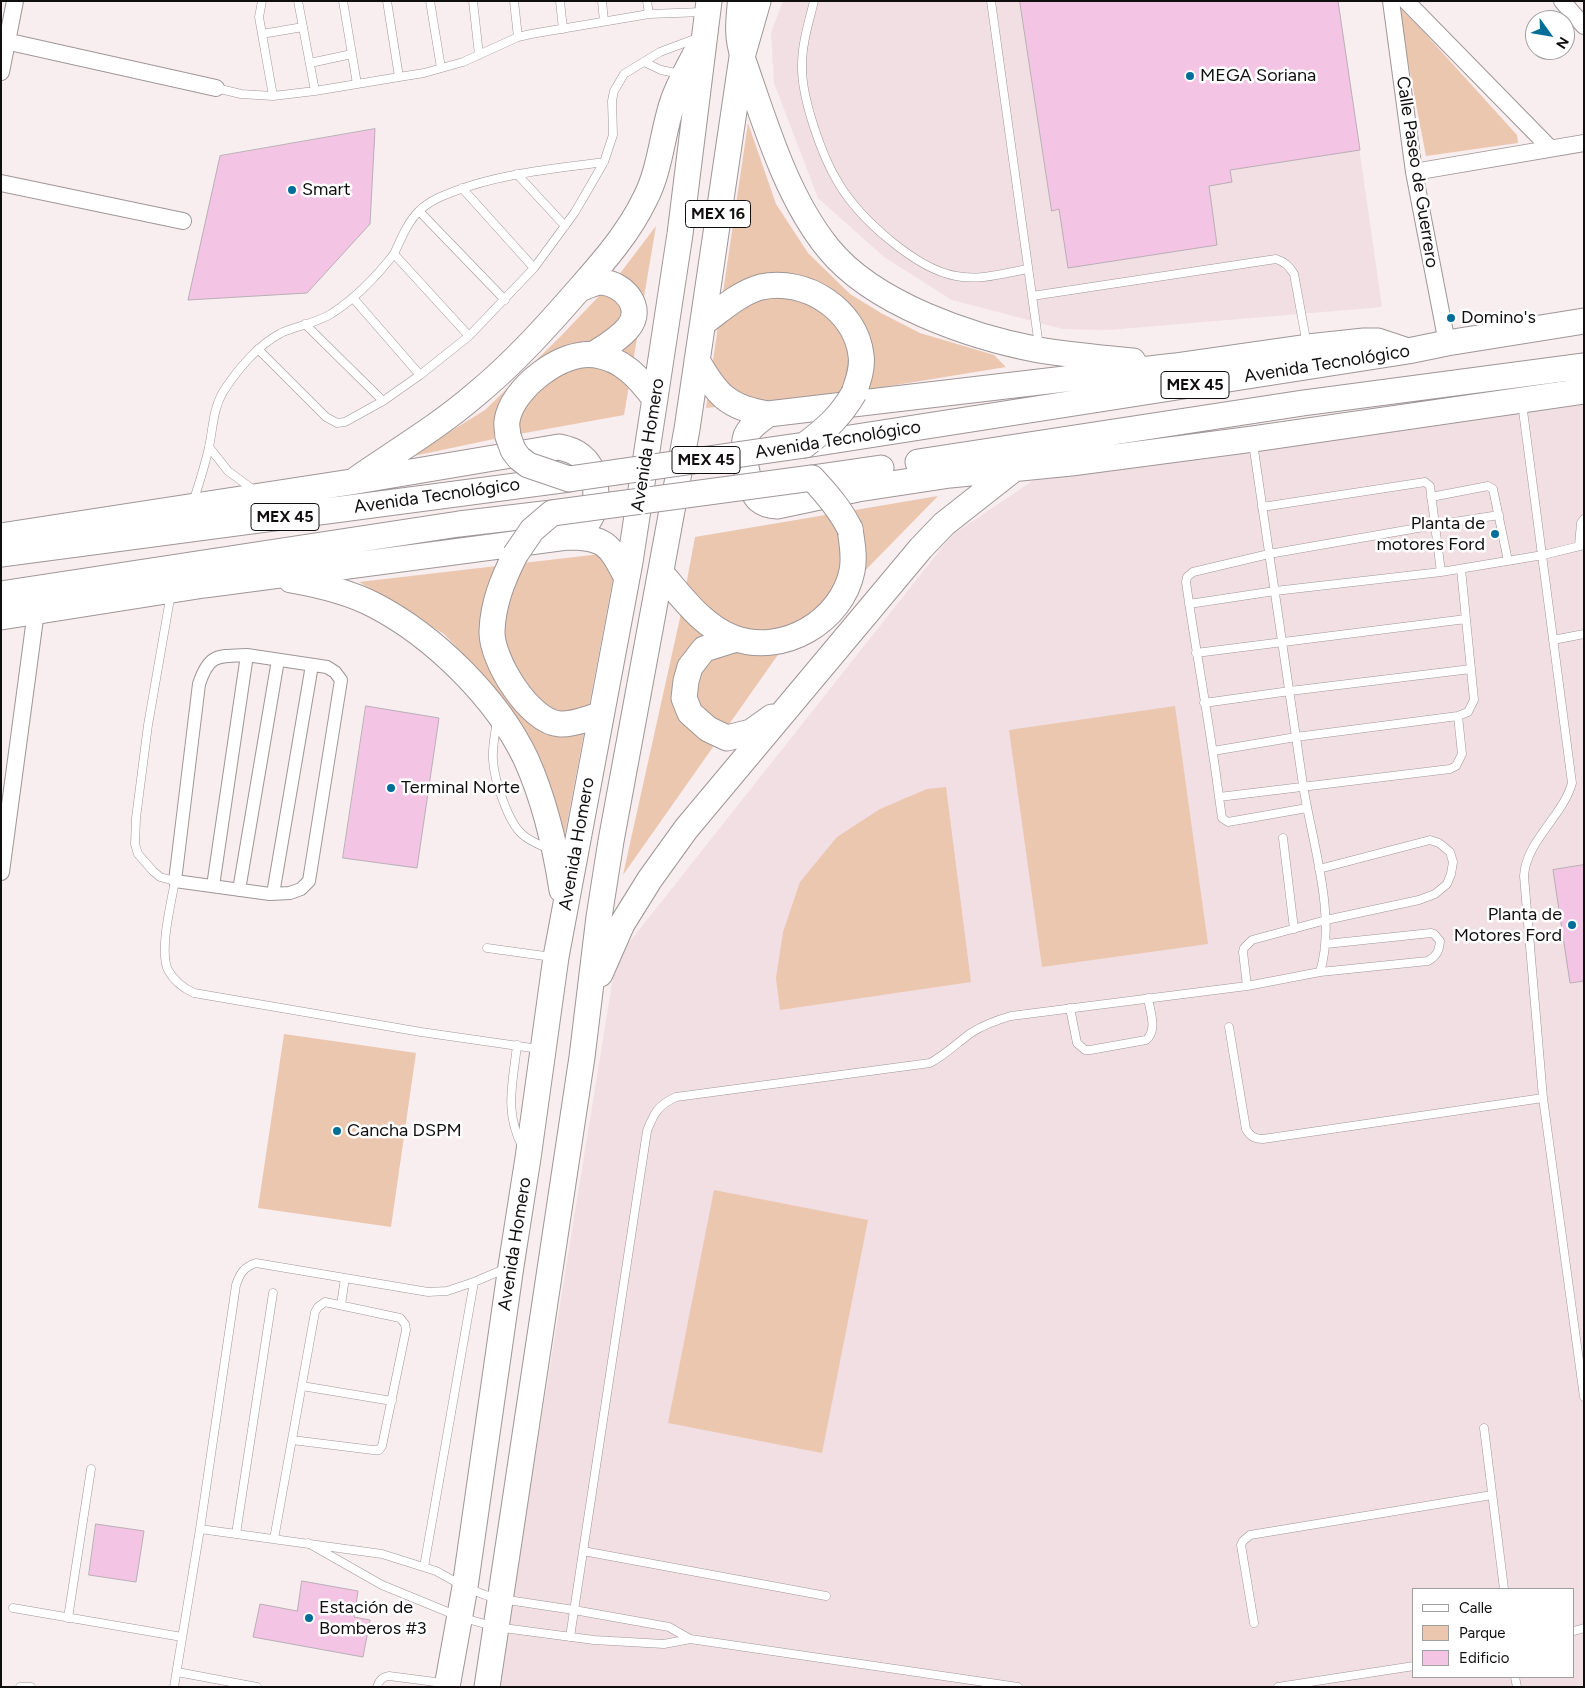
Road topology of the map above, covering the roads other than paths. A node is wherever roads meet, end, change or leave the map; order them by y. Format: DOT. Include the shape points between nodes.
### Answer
graph roads {
  1 [pos="15,1"];
  2 [pos="262,1"];
  3 [pos="298,1"];
  4 [pos="343,1"];
  5 [pos="387,1"];
  6 [pos="430,1"];
  7 [pos="473,1"];
  8 [pos="514,1"];
  9 [pos="560,1"];
  10 [pos="602,1"];
  11 [pos="647,1"];
  12 [pos="739,1"];
  13 [pos="758,1"];
  14 [pos="814,1"];
  15 [pos="991,1"];
  16 [pos="1391,1"];
  17 [pos="1406,1"];
  18 [pos="1562,1"];
  19 [pos="649,14"];
  20 [pos="604,21"];
  21 [pos="706,22"];
  22 [pos="1584,26"];
  23 [pos="303,27"];
  24 [pos="563,28"];
  25 [pos="262,34"];
  26 [pos="518,37"];
  27 [pos="4,41"];
  28 [pos="352,54"];
  29 [pos="480,55"];
  30 [pos="742,57"];
  31 [pos="644,62"];
  32 [pos="310,63"];
  33 [pos="441,68"];
  34 [pos="1,72"];
  35 [pos="684,74"];
  36 [pos="399,77"];
  37 [pos="357,84"];
  38 [pos="216,88"];
  39 [pos="315,91"];
  40 [pos="273,96"];
  41 [pos="1584,143"];
  42 [pos="1550,148"];
  43 [pos="604,162"];
  44 [pos="1414,172"];
  45 [pos="517,174"];
  46 [pos="1,183"];
  47 [pos="462,188"];
  48 [pos="418,211"];
  49 [pos="184,221"];
  50 [pos="565,226"];
  51 [pos="394,254"];
  52 [pos="534,268"];
  53 [pos="1028,269"];
  54 [pos="580,289"];
  55 [pos="1032,296"];
  56 [pos="353,298"];
  57 [pos="504,300"];
  58 [pos="1584,322"];
  59 [pos="305,324"];
  60 [pos="703,324"];
  61 [pos="469,336"];
  62 [pos="1447,343"];
  63 [pos="1308,347"];
  64 [pos="258,349"];
  65 [pos="1039,350"];
  66 [pos="1408,352"];
  67 [pos="594,354"];
  68 [pos="697,360"];
  69 [pos="1175,366"];
  70 [pos="1584,366"];
  71 [pos="420,375"];
  72 [pos="1584,391"];
  73 [pos="655,399"];
  74 [pos="383,401"];
  75 [pos="1522,401"];
  76 [pos="768,414"];
  77 [pos="1253,438"];
  78 [pos="805,445"];
  79 [pos="209,446"];
  80 [pos="1014,469"];
  81 [pos="812,478"];
  82 [pos="569,479"];
  83 [pos="351,482"];
  84 [pos="261,495"];
  85 [pos="1431,497"];
  86 [pos="192,506"];
  87 [pos="1262,507"];
  88 [pos="552,513"];
  89 [pos="1499,515"];
  90 [pos="1584,519"];
  91 [pos="1435,524"];
  92 [pos="1,536"];
  93 [pos="567,537"];
  94 [pos="1581,545"];
  95 [pos="1,554"];
  96 [pos="1269,554"];
  97 [pos="1542,555"];
  98 [pos="1508,561"];
  99 [pos="663,564"];
  100 [pos="1461,569"];
  101 [pos="629,570"];
  102 [pos="1441,572"];
  103 [pos="269,577"];
  104 [pos="171,590"];
  105 [pos="1275,591"];
  106 [pos="1,594"];
  107 [pos="1189,604"];
  108 [pos="36,611"];
  109 [pos="1,617"];
  110 [pos="1466,619"];
  111 [pos="1584,634"];
  112 [pos="736,639"];
  113 [pos="1554,640"];
  114 [pos="1281,641"];
  115 [pos="1196,653"];
  116 [pos="247,655"];
  117 [pos="278,660"];
  118 [pos="312,665"];
  119 [pos="1471,669"];
  120 [pos="807,685"];
  121 [pos="1290,691"];
  122 [pos="1204,703"];
  123 [pos="498,712"];
  124 [pos="601,715"];
  125 [pos="1458,716"];
  126 [pos="1296,738"];
  127 [pos="1213,751"];
  128 [pos="1303,786"];
  129 [pos="1219,797"];
  130 [pos="1307,808"];
  131 [pos="1283,838"];
  132 [pos="555,851"];
  133 [pos="1319,869"];
  134 [pos="1,872"];
  135 [pos="174,881"];
  136 [pos="213,886"];
  137 [pos="239,890"];
  138 [pos="273,894"];
  139 [pos="565,907"];
  140 [pos="1326,920"];
  141 [pos="1294,929"];
  142 [pos="1326,944"];
  143 [pos="487,948"];
  144 [pos="556,958"];
  145 [pos="1320,972"];
  146 [pos="1246,986"];
  147 [pos="590,997"];
  148 [pos="1148,998"];
  149 [pos="1070,1008"];
  150 [pos="1230,1028"];
  151 [pos="517,1046"];
  152 [pos="544,1049"];
  153 [pos="582,1057"];
  154 [pos="1543,1098"];
  155 [pos="528,1158"];
  156 [pos="511,1266"];
  157 [pos="345,1278"];
  158 [pos="474,1282"];
  159 [pos="273,1293"];
  160 [pos="341,1305"];
  161 [pos="302,1386"];
  162 [pos="1584,1397"];
  163 [pos="392,1401"];
  164 [pos="1484,1428"];
  165 [pos="292,1440"];
  166 [pos="91,1469"];
  167 [pos="1492,1496"];
  168 [pos="200,1529"];
  169 [pos="236,1534"];
  170 [pos="274,1539"];
  171 [pos="308,1543"];
  172 [pos="583,1551"];
  173 [pos="424,1567"];
  174 [pos="465,1586"];
  175 [pos="1504,1588"];
  176 [pos="826,1596"];
  177 [pos="501,1599"];
  178 [pos="13,1608"];
  179 [pos="574,1610"];
  180 [pos="460,1617"];
  181 [pos="68,1618"];
  182 [pos="1254,1623"];
  183 [pos="496,1627"];
  184 [pos="182,1637"];
  185 [pos="570,1637"];
  186 [pos="690,1639"];
  187 [pos="1412,1666"];
  188 [pos="177,1672"];
  189 [pos="405,1683"];
  190 [pos="447,1685"];
  191 [pos="20,1687"];
  192 [pos="30,1687"];
  193 [pos="174,1687"];
  194 [pos="258,1687"];
  195 [pos="377,1687"];
  196 [pos="487,1687"];
  197 [pos="1018,1687"];
  198 [pos="1278,1687"];
  1 -- 27 [label="street"];
  2 -- 25 [label="lane" via="259,17"];
  3 -- 23 [label="lane"];
  4 -- 28 [label="lane"];
  5 -- 36 [label="lane"];
  6 -- 33 [label="lane"];
  7 -- 29 [label="lane"];
  8 -- 26 [label="lane"];
  9 -- 24 [label="lane"];
  10 -- 20 [label="lane"];
  11 -- 19 [label="lane"];
  12 -- 30 [label="main road, Avenida Homero" via="736,33"];
  13 -- 30 [label="main road, Avenida Homero / MEX 16"];
  14 -- 53 [label="lane" via="803,48 804,85 826,156 839,184 855,207 903,250 944,274 982,278"];
  15 -- 53 [label="lane"];
  16 -- 44 [label="street, Calle Paseo de Guerrero"];
  17 -- 42 [label="street"];
  18 -- 22 [label="street"];
  19 -- 20 [label="lane"];
  19 -- 21 [label="lane"];
  20 -- 24 [label="lane"];
  21 -- 31 [label="lane"];
  21 -- 35 [label="main road"];
  21 -- 73 [label="main road, Avenida Homero / MEX 16" via="680,234"];
  23 -- 25 [label="lane"];
  23 -- 32 [label="lane"];
  24 -- 26 [label="lane"];
  25 -- 40 [label="lane"];
  26 -- 29 [label="lane"];
  27 -- 34 [label="street"];
  27 -- 38 [label="street"];
  28 -- 32 [label="lane"];
  28 -- 37 [label="lane"];
  29 -- 33 [label="lane"];
  30 -- 60 [label="main road, Avenida Homero / MEX 16"];
  30 -- 65 [label="main road" via="792,190 811,224 848,269 899,302 943,322"];
  31 -- 35 [label="lane" via="660,70"];
  31 -- 43 [label="lane" via="624,74 614,91 613,135"];
  32 -- 39 [label="lane"];
  33 -- 36 [label="lane"];
  35 -- 54 [label="main road" via="672,102 659,159 646,197 621,240"];
  36 -- 37 [label="lane"];
  37 -- 39 [label="lane"];
  38 -- 40 [label="lane"];
  39 -- 40 [label="lane"];
  41 -- 42 [label="street"];
  42 -- 44 [label="street"];
  43 -- 45 [label="lane"];
  43 -- 50 [label="lane"];
  44 -- 62 [label="street, Calle Paseo de Guerrero"];
  45 -- 47 [label="lane"];
  45 -- 50 [label="lane"];
  46 -- 49 [label="street"];
  47 -- 48 [label="lane" via="435,198"];
  47 -- 52 [label="lane"];
  48 -- 51 [label="lane"];
  48 -- 57 [label="lane"];
  50 -- 52 [label="lane"];
  51 -- 56 [label="lane" via="376,277"];
  51 -- 61 [label="lane"];
  52 -- 57 [label="lane"];
  53 -- 55 [label="lane"];
  54 -- 67 [label="main road" via="599,282 611,284 622,289 633,305 629,328"];
  54 -- 83 [label="main road" via="560,313 475,395"];
  55 -- 63 [label="lane" via="1276,259 1290,267 1294,274"];
  55 -- 65 [label="lane"];
  56 -- 59 [label="lane" via="330,315"];
  56 -- 71 [label="lane"];
  57 -- 61 [label="lane"];
  58 -- 62 [label="main road, Avenida Tecnológico / MEX 45"];
  59 -- 64 [label="lane" via="282,333"];
  59 -- 74 [label="lane"];
  60 -- 68 [label="main road, Avenida Homero / MEX 16"];
  60 -- 78 [label="main road, bridge" via="745,292 775,286 809,291 840,312 858,341 862,357 860,373 844,410"];
  61 -- 71 [label="lane"];
  62 -- 66 [label="main road, Avenida Tecnológico / MEX 45"];
  63 -- 66 [label="main road" via="1378,341"];
  63 -- 69 [label="main road"];
  64 -- 74 [label="lane" via="326,417 337,423 346,422"];
  64 -- 79 [label="lane" via="218,402"];
  65 -- 69 [label="main road"];
  66 -- 78 [label="main road, Avenida Tecnológico / MEX 45"];
  67 -- 73 [label="main road" via="619,362"];
  67 -- 82 [label="main road, bridge" via="566,358 545,370 525,387 512,406 507,421 508,436 519,458 528,465"];
  68 -- 76 [label="main road" via="719,394 750,412"];
  68 -- 99 [label="main road, Avenida Homero / MEX 16"];
  69 -- 76 [label="main road"];
  70 -- 81 [label="main road, Avenida Tecnológico / MEX 45" via="1303,403"];
  71 -- 74 [label="lane"];
  72 -- 75 [label="main road"];
  73 -- 101 [label="main road, Avenida Homero / MEX 16"];
  75 -- 77 [label="main road"];
  75 -- 97 [label="lane"];
  76 -- 80 [label="main road" via="752,426 744,451 754,495 768,506 950,475"];
  77 -- 80 [label="main road"];
  77 -- 87 [label="lane"];
  78 -- 82 [label="main road, Avenida Tecnológico / MEX 45, bridge"];
  79 -- 84 [label="lane" via="228,471"];
  79 -- 86 [label="lane"];
  80 -- 120 [label="main road" via="944,524 921,548"];
  81 -- 88 [label="main road, Avenida Tecnológico / MEX 45, bridge"];
  81 -- 112 [label="main road, bridge" via="831,498 850,529 854,550 846,589 829,613 806,632 782,641 761,644"];
  82 -- 95 [label="main road, Avenida Tecnológico / MEX 45"];
  83 -- 84 [label="main road"];
  83 -- 93 [label="main road" via="559,447 572,450 585,459 593,475 596,492 594,510 588,522"];
  84 -- 86 [label="main road"];
  85 -- 87 [label="lane" via="1430,486 1422,482"];
  85 -- 89 [label="lane" via="1488,486 1495,492"];
  85 -- 91 [label="lane"];
  86 -- 92 [label="main road"];
  87 -- 96 [label="lane"];
  88 -- 106 [label="main road, Avenida Tecnológico / MEX 45" via="459,524"];
  88 -- 124 [label="main road, bridge" via="532,530 501,583 493,611 492,634 509,680 525,704 559,724"];
  89 -- 91 [label="lane"];
  89 -- 98 [label="lane"];
  90 -- 94 [label="lane" via="1581,523"];
  91 -- 96 [label="lane"];
  91 -- 102 [label="lane"];
  93 -- 101 [label="main road" via="587,537 600,542 613,551"];
  93 -- 103 [label="main road"];
  94 -- 97 [label="lane"];
  96 -- 105 [label="lane"];
  96 -- 107 [label="lane" via="1190,574 1186,582"];
  97 -- 98 [label="lane"];
  97 -- 113 [label="lane"];
  98 -- 100 [label="lane"];
  99 -- 112 [label="main road" via="704,621"];
  99 -- 147 [label="main road, Avenida Homero" via="611,841"];
  100 -- 102 [label="lane"];
  100 -- 110 [label="lane"];
  101 -- 124 [label="main road, Avenida Homero"];
  102 -- 105 [label="lane"];
  103 -- 104 [label="main road"];
  103 -- 123 [label="main road" via="340,591 374,605 412,628 454,662"];
  104 -- 108 [label="main road"];
  104 -- 135 [label="lane" via="148,725 135,844 138,854 153,871"];
  105 -- 107 [label="lane"];
  105 -- 114 [label="lane"];
  107 -- 115 [label="lane"];
  108 -- 109 [label="main road"];
  108 -- 134 [label="street"];
  110 -- 114 [label="lane"];
  110 -- 119 [label="lane"];
  111 -- 113 [label="lane"];
  112 -- 120 [label="main road" via="704,648 690,667 684,698 690,713 708,729 727,738 751,732 778,713"];
  113 -- 154 [label="lane" via="1572,783 1568,796 1526,861 1524,876"];
  114 -- 115 [label="lane"];
  114 -- 121 [label="lane"];
  115 -- 122 [label="lane"];
  116 -- 117 [label="street"];
  116 -- 135 [label="street" via="218,656 204,669 199,684"];
  116 -- 136 [label="street"];
  117 -- 118 [label="street"];
  117 -- 137 [label="street"];
  118 -- 138 [label="street"];
  118 -- 138 [label="street" via="327,667 341,680 312,868 309,881 301,889"];
  119 -- 121 [label="lane"];
  119 -- 125 [label="lane" via="1474,700 1468,712"];
  120 -- 147 [label="main road" via="686,829 650,879 622,924"];
  121 -- 122 [label="lane"];
  121 -- 126 [label="lane"];
  122 -- 127 [label="lane"];
  123 -- 132 [label="main road" via="525,758 544,806"];
  123 -- 132 [label="lane" via="493,760 495,776 512,822 522,835"];
  124 -- 139 [label="main road, Avenida Homero"];
  125 -- 126 [label="lane"];
  125 -- 128 [label="lane" via="1462,754 1456,766 1450,769"];
  126 -- 127 [label="lane"];
  126 -- 128 [label="lane"];
  127 -- 129 [label="lane"];
  128 -- 129 [label="lane"];
  128 -- 130 [label="lane"];
  129 -- 130 [label="lane" via="1222,818 1228,822"];
  130 -- 133 [label="lane"];
  131 -- 141 [label="lane"];
  132 -- 139 [label="main road"];
  133 -- 140 [label="lane"];
  133 -- 140 [label="lane" via="1430,840 1450,852 1453,862 1447,884 1435,894"];
  135 -- 136 [label="street"];
  135 -- 151 [label="lane" via="165,955 175,980 194,993"];
  136 -- 137 [label="street"];
  137 -- 138 [label="street"];
  139 -- 144 [label="main road, Avenida Homero"];
  140 -- 141 [label="lane"];
  140 -- 142 [label="lane"];
  141 -- 146 [label="lane" via="1247,944 1243,952"];
  142 -- 145 [label="lane"];
  142 -- 145 [label="lane" via="1431,933 1440,941 1437,953 1428,961"];
  143 -- 144 [label="lane"];
  144 -- 152 [label="main road, Avenida Homero"];
  145 -- 146 [label="lane"];
  146 -- 148 [label="lane"];
  147 -- 153 [label="main road, Avenida Homero"];
  148 -- 149 [label="lane"];
  148 -- 149 [label="lane" via="1153,1028 1150,1037 1090,1050 1077,1043"];
  149 -- 172 [label="lane" via="991,1022 930,1063 676,1096 663,1103 652,1116 647,1131"];
  150 -- 154 [label="lane" via="1246,1129 1255,1139"];
  151 -- 152 [label="lane"];
  151 -- 155 [label="lane" via="512,1116"];
  152 -- 153 [label="main road"];
  152 -- 155 [label="main road, Avenida Homero"];
  153 -- 177 [label="main road, Avenida Homero"];
  154 -- 162 [label="lane"];
  155 -- 156 [label="main road, Avenida Homero"];
  156 -- 158 [label="lane"];
  156 -- 174 [label="main road, Avenida Homero"];
  157 -- 158 [label="lane" via="428,1292 447,1291"];
  157 -- 160 [label="lane"];
  157 -- 168 [label="lane" via="256,1263 240,1274"];
  158 -- 173 [label="lane"];
  159 -- 169 [label="lane"];
  160 -- 161 [label="lane" via="325,1302 318,1307"];
  160 -- 163 [label="lane" via="394,1316 404,1324 406,1330"];
  161 -- 163 [label="lane"];
  161 -- 165 [label="lane"];
  163 -- 165 [label="lane" via="383,1443 378,1450"];
  164 -- 167 [label="lane"];
  165 -- 170 [label="lane"];
  166 -- 181 [label="lane"];
  167 -- 175 [label="lane"];
  167 -- 182 [label="lane" via="1246,1537 1241,1545"];
  168 -- 169 [label="lane"];
  168 -- 184 [label="lane"];
  169 -- 170 [label="lane"];
  170 -- 171 [label="lane"];
  171 -- 173 [label="lane" via="382,1554"];
  171 -- 180 [label="lane" via="382,1585"];
  172 -- 176 [label="lane"];
  172 -- 179 [label="lane"];
  173 -- 174 [label="lane"];
  174 -- 177 [label="lane"];
  174 -- 180 [label="main road, Avenida Homero"];
  177 -- 179 [label="lane"];
  177 -- 183 [label="main road, Avenida Homero"];
  178 -- 181 [label="lane"];
  179 -- 185 [label="lane"];
  179 -- 186 [label="lane" via="669,1627"];
  180 -- 183 [label="lane"];
  180 -- 190 [label="main road, Avenida Homero"];
  181 -- 184 [label="lane"];
  183 -- 185 [label="lane"];
  183 -- 196 [label="main road, Avenida Homero"];
  184 -- 188 [label="lane"];
  185 -- 186 [label="lane" via="664,1644"];
  186 -- 197 [label="lane"];
  187 -- 198 [label="lane"];
  188 -- 193 [label="lane"];
  188 -- 194 [label="lane"];
  189 -- 190 [label="lane"];
  189 -- 195 [label="lane" via="389,1676 380,1680"];
  191 -- 192 [label="lane"];
}
